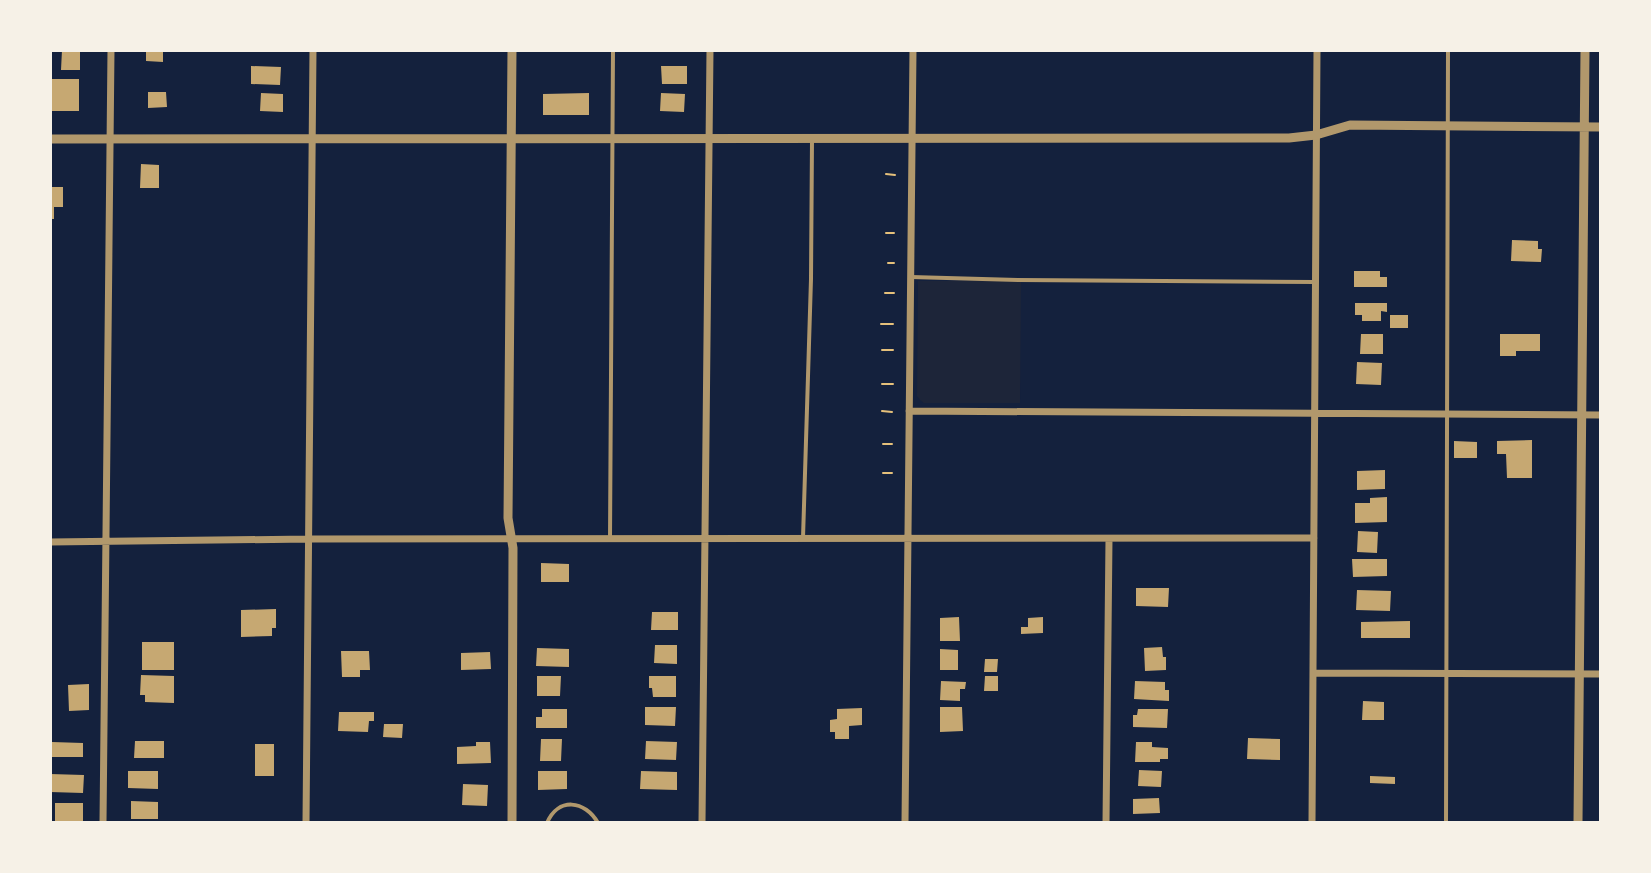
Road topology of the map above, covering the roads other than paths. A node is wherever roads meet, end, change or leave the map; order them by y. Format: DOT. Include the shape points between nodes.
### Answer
graph roads {
  1 [pos="111,50"];
  2 [pos="313,50"];
  3 [pos="512,50"];
  4 [pos="613,50"];
  5 [pos="710,50"];
  6 [pos="913,50"];
  7 [pos="1317,50"];
  8 [pos="1448,50"];
  9 [pos="1585,50"];
  10 [pos="1448,126"];
  11 [pos="1585,127"];
  12 [pos="1601,127"];
  13 [pos="1316,135"];
  14 [pos="50,139"];
  15 [pos="110,139"];
  16 [pos="311,139"];
  17 [pos="612,139"];
  18 [pos="708,139"];
  19 [pos="812,139"];
  20 [pos="913,139"];
  21 [pos="511,140"];
  22 [pos="911,277"];
  23 [pos="1315,282"];
  24 [pos="909,411"];
  25 [pos="1315,412"];
  26 [pos="1448,414"];
  27 [pos="1583,414"];
  28 [pos="1601,415"];
  29 [pos="705,538"];
  30 [pos="803,538"];
  31 [pos="907,538"];
  32 [pos="1314,538"];
  33 [pos="309,539"];
  34 [pos="512,539"];
  35 [pos="610,539"];
  36 [pos="1109,539"];
  37 [pos="107,541"];
  38 [pos="50,542"];
  39 [pos="1313,673"];
  40 [pos="1447,674"];
  41 [pos="1580,674"];
  42 [pos="1601,674"];
  43 [pos="103,823"];
  44 [pos="306,823"];
  45 [pos="512,823"];
  46 [pos="547,823"];
  47 [pos="598,823"];
  48 [pos="702,823"];
  49 [pos="905,823"];
  50 [pos="1106,823"];
  51 [pos="1312,823"];
  52 [pos="1446,823"];
  53 [pos="1578,823"];
  1 -- 15 [label="street"];
  2 -- 16 [label="street"];
  3 -- 21 [label="street"];
  4 -- 17 [label="lane"];
  5 -- 18 [label="street"];
  6 -- 20 [label="street"];
  7 -- 13 [label="street"];
  8 -- 10 [label="lane"];
  9 -- 11 [label="street"];
  10 -- 11 [label="street"];
  10 -- 13 [label="street" via="1350,125"];
  10 -- 26 [label="lane"];
  11 -- 12 [label="street"];
  11 -- 27 [label="street"];
  13 -- 20 [label="street"];
  13 -- 23 [label="street"];
  14 -- 15 [label="street"];
  15 -- 16 [label="street"];
  15 -- 37 [label="street"];
  16 -- 21 [label="street"];
  16 -- 33 [label="street"];
  17 -- 18 [label="street"];
  17 -- 21 [label="street"];
  17 -- 35 [label="lane"];
  18 -- 19 [label="street"];
  18 -- 29 [label="street"];
  19 -- 20 [label="street"];
  19 -- 30 [label="lane"];
  20 -- 22 [label="street"];
  21 -- 34 [label="street"];
  22 -- 23 [label="lane"];
  22 -- 24 [label="street"];
  23 -- 25 [label="street"];
  24 -- 25 [label="street"];
  24 -- 31 [label="street"];
  25 -- 26 [label="street"];
  25 -- 32 [label="street"];
  26 -- 27 [label="street"];
  26 -- 40 [label="lane"];
  27 -- 28 [label="street"];
  27 -- 41 [label="street"];
  29 -- 30 [label="street"];
  29 -- 35 [label="street"];
  29 -- 48 [label="street"];
  30 -- 31 [label="street"];
  31 -- 36 [label="street"];
  31 -- 49 [label="street"];
  32 -- 36 [label="street"];
  32 -- 39 [label="street"];
  33 -- 34 [label="street"];
  33 -- 37 [label="street"];
  33 -- 44 [label="street"];
  34 -- 35 [label="street"];
  34 -- 45 [label="street"];
  36 -- 50 [label="street"];
  37 -- 38 [label="street"];
  37 -- 43 [label="street"];
  39 -- 40 [label="street"];
  39 -- 51 [label="street"];
  40 -- 41 [label="street"];
  40 -- 52 [label="lane"];
  41 -- 42 [label="street"];
  41 -- 53 [label="street"];
  46 -- 47 [label="lane" via="561,805 579,806"];
}
